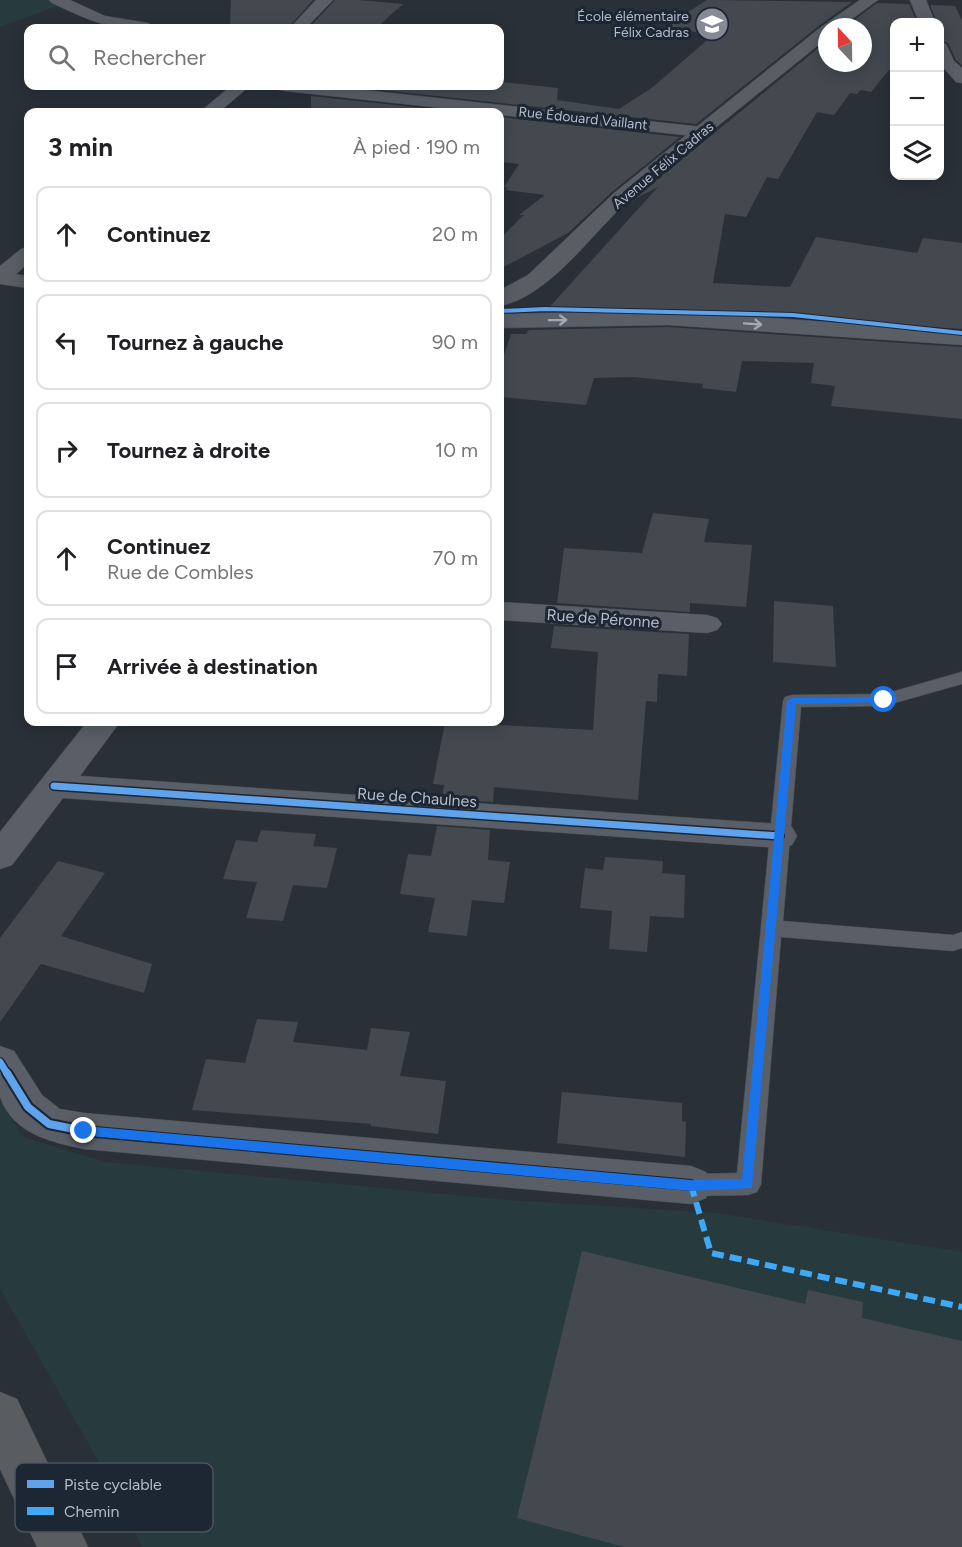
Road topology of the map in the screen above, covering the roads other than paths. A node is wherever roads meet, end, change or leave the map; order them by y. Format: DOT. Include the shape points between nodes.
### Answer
graph roads {
  1 [pos="57,0"];
  2 [pos="325,0"];
  3 [pos="870,0"];
  4 [pos="918,0"];
  5 [pos="844,18"];
  6 [pos="925,18"];
  7 [pos="124,24"];
  8 [pos="302,24"];
  9 [pos="818,37"];
  10 [pos="944,57"];
  11 [pos="962,78"];
  12 [pos="236,90"];
  13 [pos="321,90"];
  14 [pos="214,108"];
  15 [pos="484,108"];
  16 [pos="504,110"];
  17 [pos="702,132"];
  18 [pos="24,257"];
  19 [pos="0,278"];
  20 [pos="24,281"];
  21 [pos="504,297"];
  22 [pos="504,321"];
  23 [pos="962,338"];
  24 [pos="504,611"];
  25 [pos="707,624"];
  26 [pos="962,678"];
  27 [pos="101,726"];
  28 [pos="54,786"];
  29 [pos="780,836"];
  30 [pos="0,856"];
  31 [pos="772,928"];
  32 [pos="962,940"];
  33 [pos="0,1062"];
  34 [pos="691,1185"];
  35 [pos="0,1416"];
  36 [pos="23,1463"];
  37 [pos="56,1532"];
  38 [pos="63,1547"];
  1 -- 7 [label="street" via="101,20"];
  2 -- 8 [label="street"];
  3 -- 5 [label="street"];
  4 -- 6 [label="street"];
  9 -- 17 [label="street, Avenue Félix Cadras"];
  10 -- 11 [label="street"];
  12 -- 14 [label="street"];
  13 -- 15 [label="street, Rue Édouard Vaillant"];
  16 -- 17 [label="street, Rue Édouard Vaillant"];
  17 -- 21 [label="street, Avenue Félix Cadras" via="621,197 536,280"];
  18 -- 19 [label="street"];
  19 -- 20 [label="street"];
  22 -- 23 [label="street, one-way" via="668,318"];
  24 -- 25 [label="street, Rue de Péronne"];
  26 -- 29 [label="lane" via="884,700 792,701"];
  27 -- 28 [label="street"];
  28 -- 29 [label="street, Rue de Chaulnes"];
  28 -- 30 [label="street"];
  29 -- 31 [label="lane"];
  31 -- 32 [label="lane" via="953,943"];
  31 -- 34 [label="lane" via="748,1184"];
  33 -- 34 [label="street" via="28,1107 49,1124 84,1131"];
  35 -- 36 [label="highway"];
  37 -- 38 [label="highway"];
}
